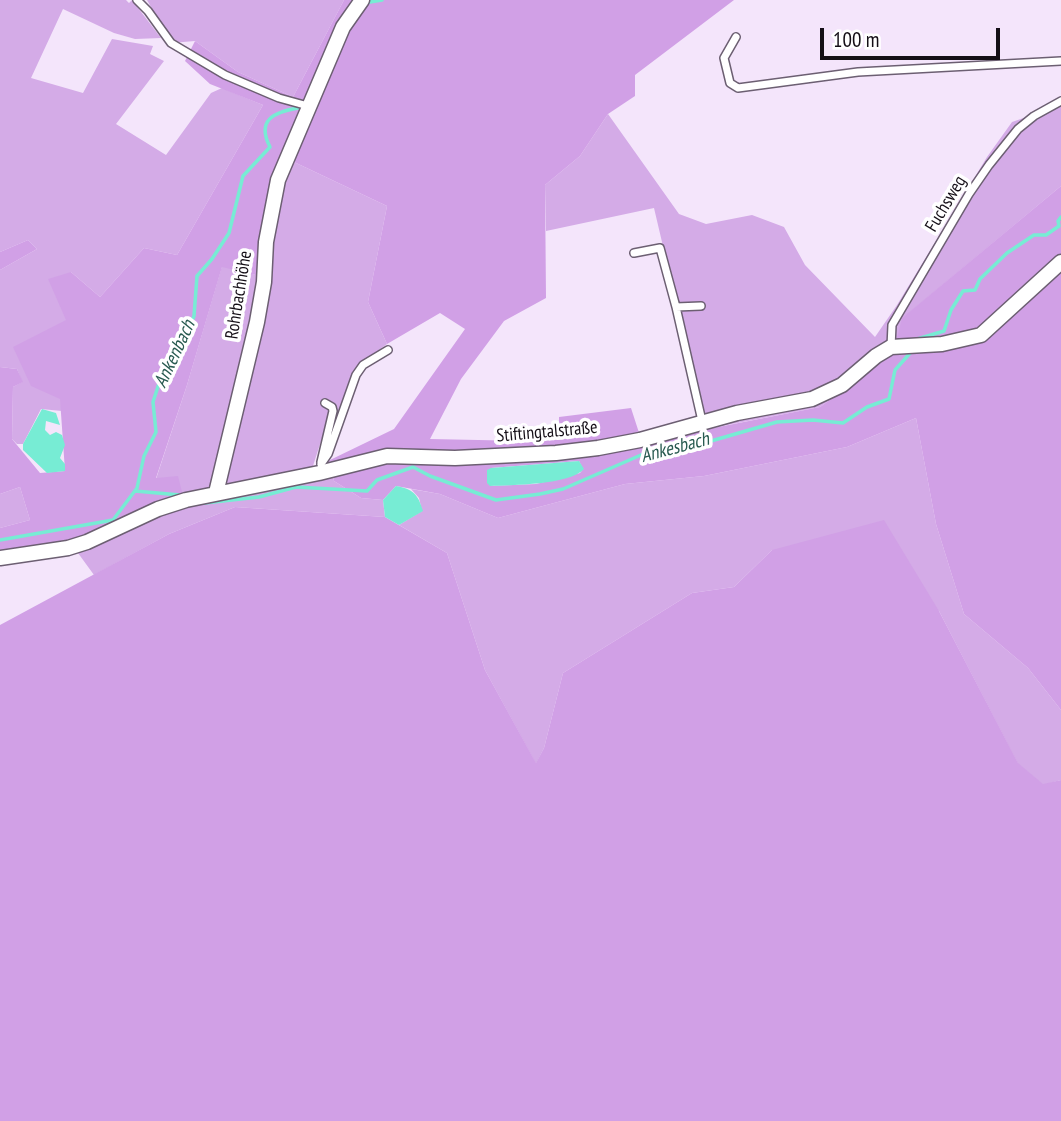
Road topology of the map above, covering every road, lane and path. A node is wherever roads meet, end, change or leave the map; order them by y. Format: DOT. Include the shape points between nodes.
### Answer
graph roads {
  1 [pos="137,0"];
  2 [pos="362,0"];
  3 [pos="736,37"];
  4 [pos="1061,61"];
  5 [pos="1061,101"];
  6 [pos="308,106"];
  7 [pos="634,253"];
  8 [pos="1061,262"];
  9 [pos="701,306"];
  10 [pos="677,307"];
  11 [pos="891,347"];
  12 [pos="388,350"];
  13 [pos="325,403"];
  14 [pos="702,421"];
  15 [pos="320,468"];
  16 [pos="216,493"];
  17 [pos="0,558"];
  1 -- 6 [label="lane" via="171,43 225,75"];
  2 -- 6 [label="street, Rohrbachhöhe" via="343,27"];
  3 -- 4 [label="lane" via="724,58 730,83 738,88 858,72"];
  5 -- 11 [label="lane, Fuchsweg" via="1018,130 976,184 892,326"];
  6 -- 16 [label="street, Rohrbachhöhe" via="278,180 257,323"];
  7 -- 10 [label="lane" via="660,248"];
  8 -- 11 [label="street" via="981,335 942,344"];
  9 -- 10 [label="lane"];
  10 -- 14 [label="lane"];
  11 -- 14 [label="street, Stiftingtalstraße" via="822,395"];
  12 -- 15 [label="lane" via="363,365 356,375"];
  13 -- 15 [label="lane" via="333,411"];
  14 -- 15 [label="street, Stiftingtalstraße" via="598,448 455,458 387,456"];
  15 -- 16 [label="street, Stiftingtalstraße"];
  16 -- 17 [label="street, Stiftingtalstraße" via="158,509 68,548"];
}
